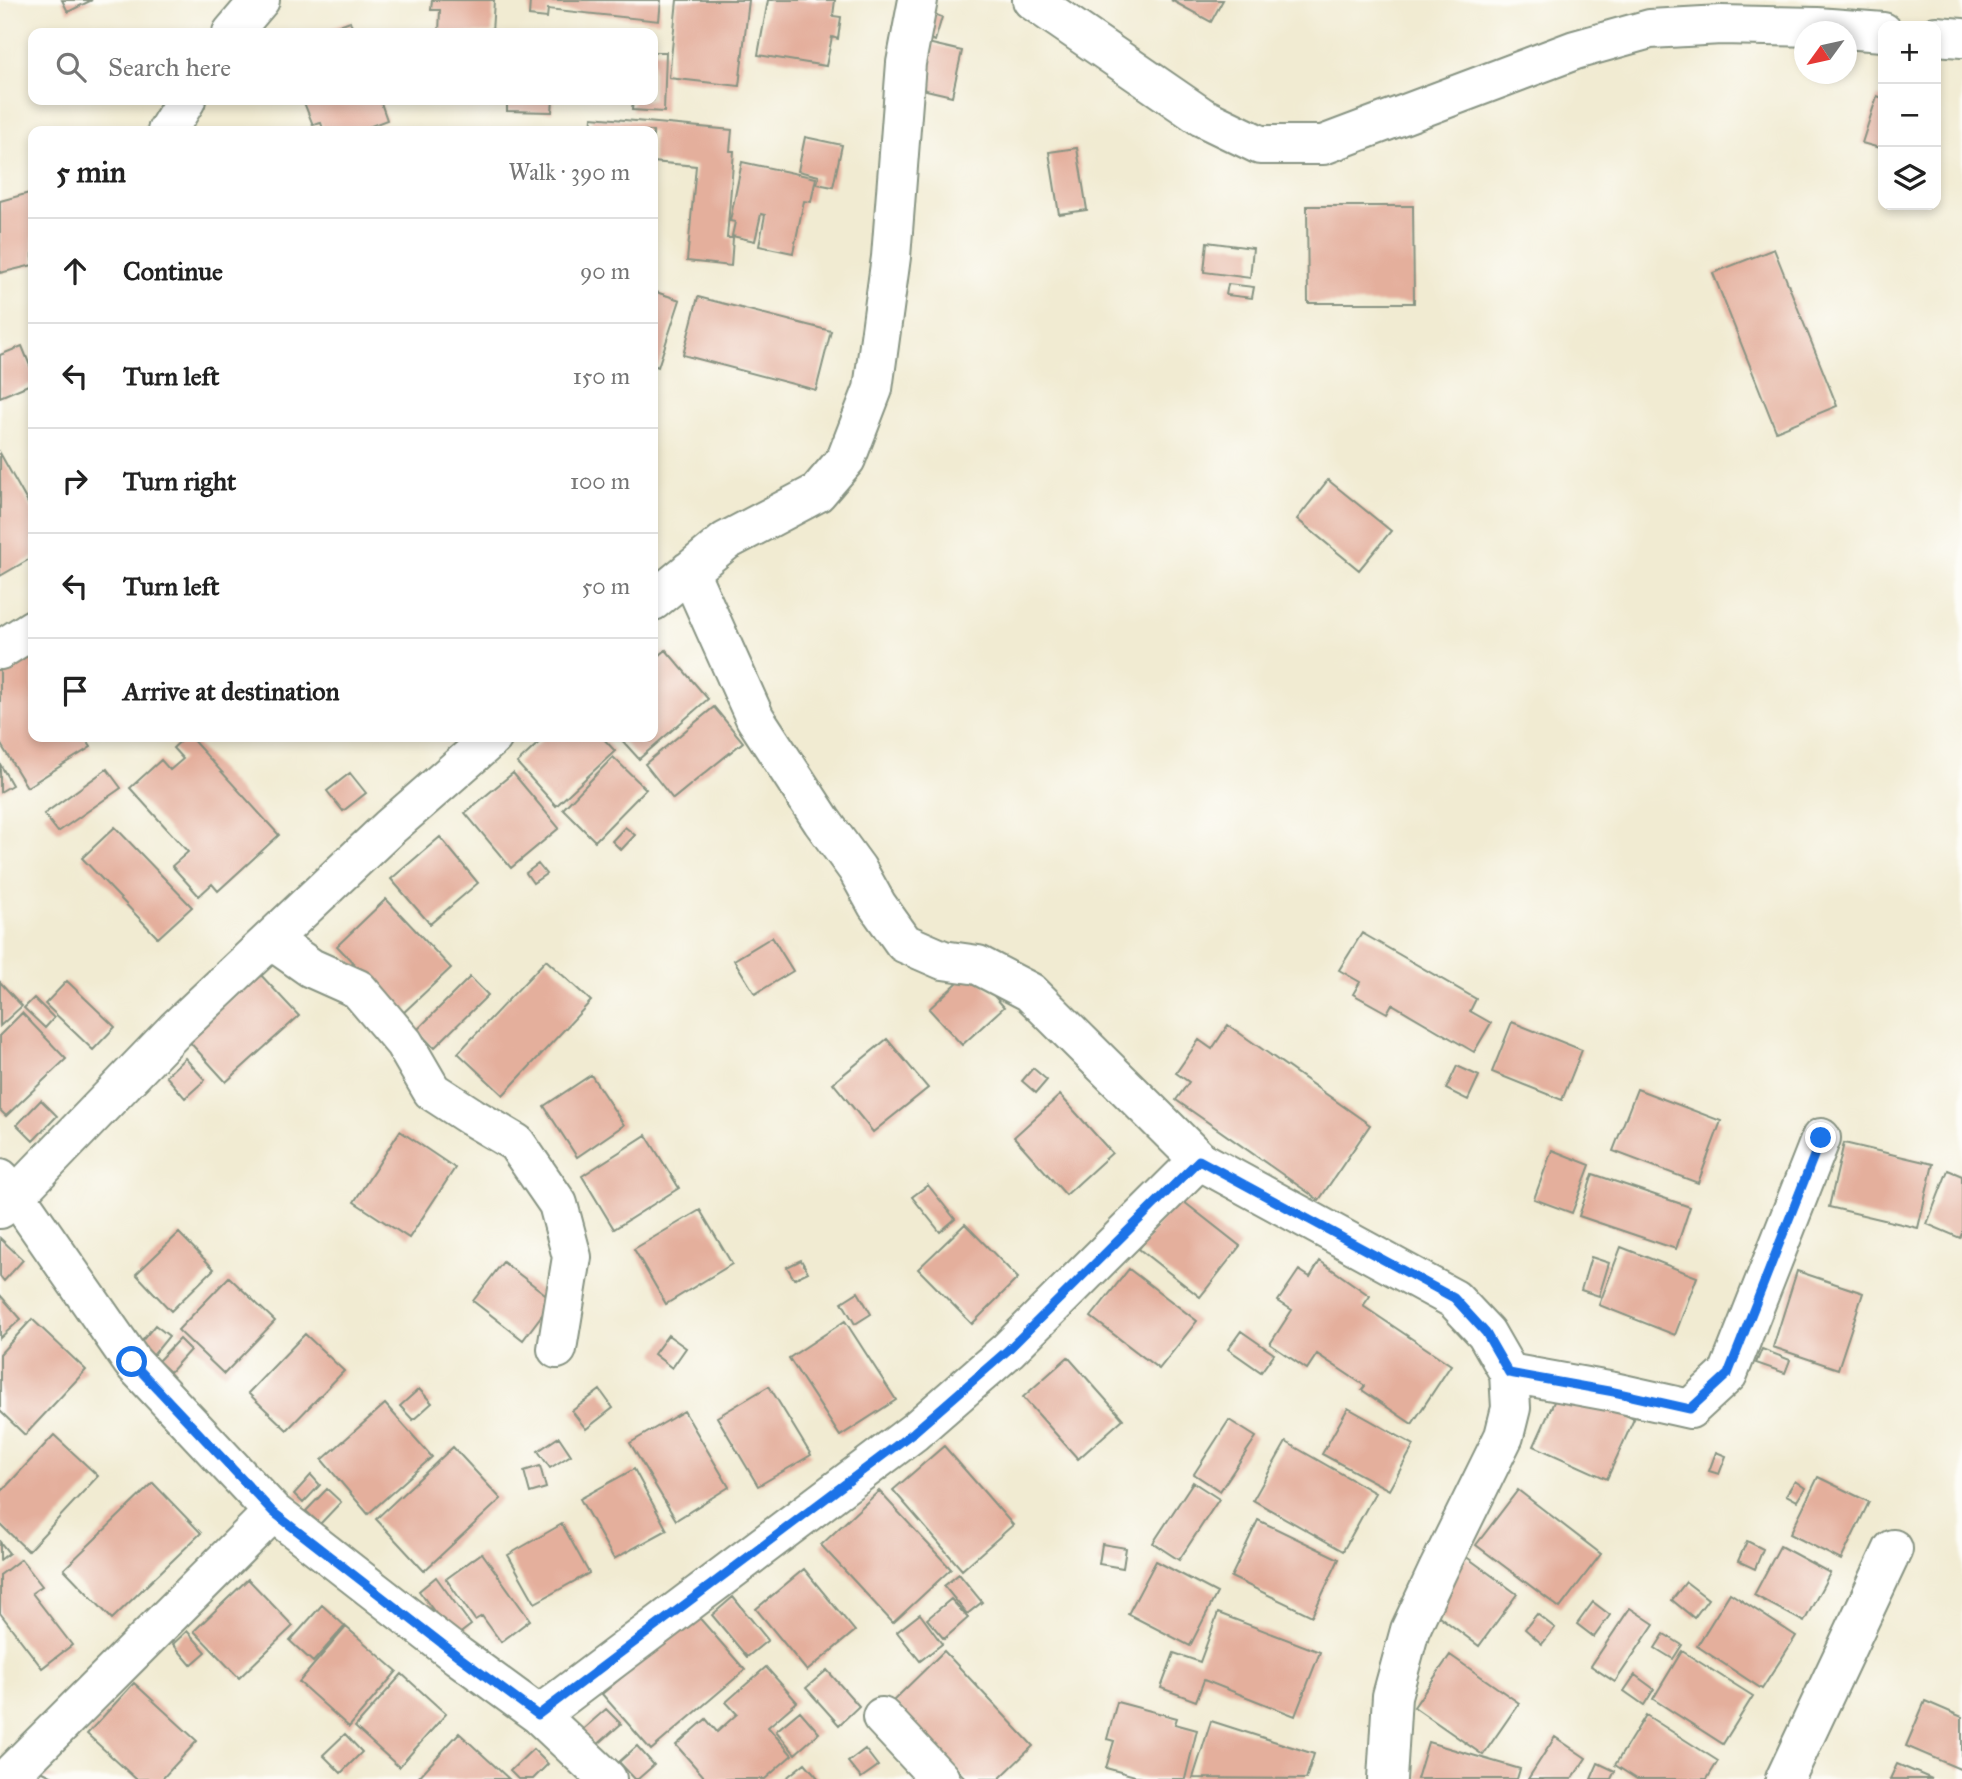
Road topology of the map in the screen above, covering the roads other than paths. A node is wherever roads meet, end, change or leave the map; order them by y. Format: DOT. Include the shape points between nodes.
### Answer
graph roads {
  1 [pos="260,0"];
  2 [pos="918,0"];
  3 [pos="1032,0"];
  4 [pos="236,28"];
  5 [pos="1878,32"];
  6 [pos="1941,36"];
  7 [pos="1962,38"];
  8 [pos="183,105"];
  9 [pos="170,126"];
  10 [pos="689,571"];
  11 [pos="658,597"];
  12 [pos="28,632"];
  13 [pos="0,650"];
  14 [pos="486,742"];
  15 [pos="271,940"];
  16 [pos="1821,1138"];
  17 [pos="1199,1160"];
  18 [pos="5,1194"];
  19 [pos="557,1349"];
  20 [pos="1509,1373"];
  21 [pos="273,1512"];
  22 [pos="1893,1549"];
  23 [pos="538,1715"];
  24 [pos="882,1717"];
  25 [pos="6,1779"];
  26 [pos="607,1779"];
  27 [pos="940,1779"];
  28 [pos="1387,1779"];
  29 [pos="1785,1779"];
  1 -- 4 [label="street"];
  2 -- 10 [label="street" via="906,63 891,257 873,388 846,459 817,493 726,541"];
  3 -- 5 [label="street" via="1202,117 1260,145 1323,145 1575,50 1650,30 1721,25"];
  6 -- 7 [label="street"];
  8 -- 9 [label="street"];
  10 -- 11 [label="street"];
  10 -- 17 [label="street" via="755,718 904,943 943,960 978,965 1030,992"];
  12 -- 13 [label="street"];
  14 -- 15 [label="street"];
  15 -- 18 [label="street"];
  15 -- 19 [label="street" via="311,968 358,989 404,1043 432,1091 516,1143 558,1204 572,1257"];
  16 -- 20 [label="street" via="1728,1374 1690,1409"];
  17 -- 20 [label="street" via="1454,1298 1486,1333"];
  17 -- 23 [label="street" via="1008,1350 914,1432"];
  18 -- 21 [label="street" via="132,1362"];
  20 -- 28 [label="street" via="1511,1408 1504,1436 1410,1630 1392,1696"];
  21 -- 23 [label="street"];
  21 -- 25 [label="street"];
  22 -- 29 [label="street"];
  23 -- 26 [label="street"];
  24 -- 27 [label="street"];
}
